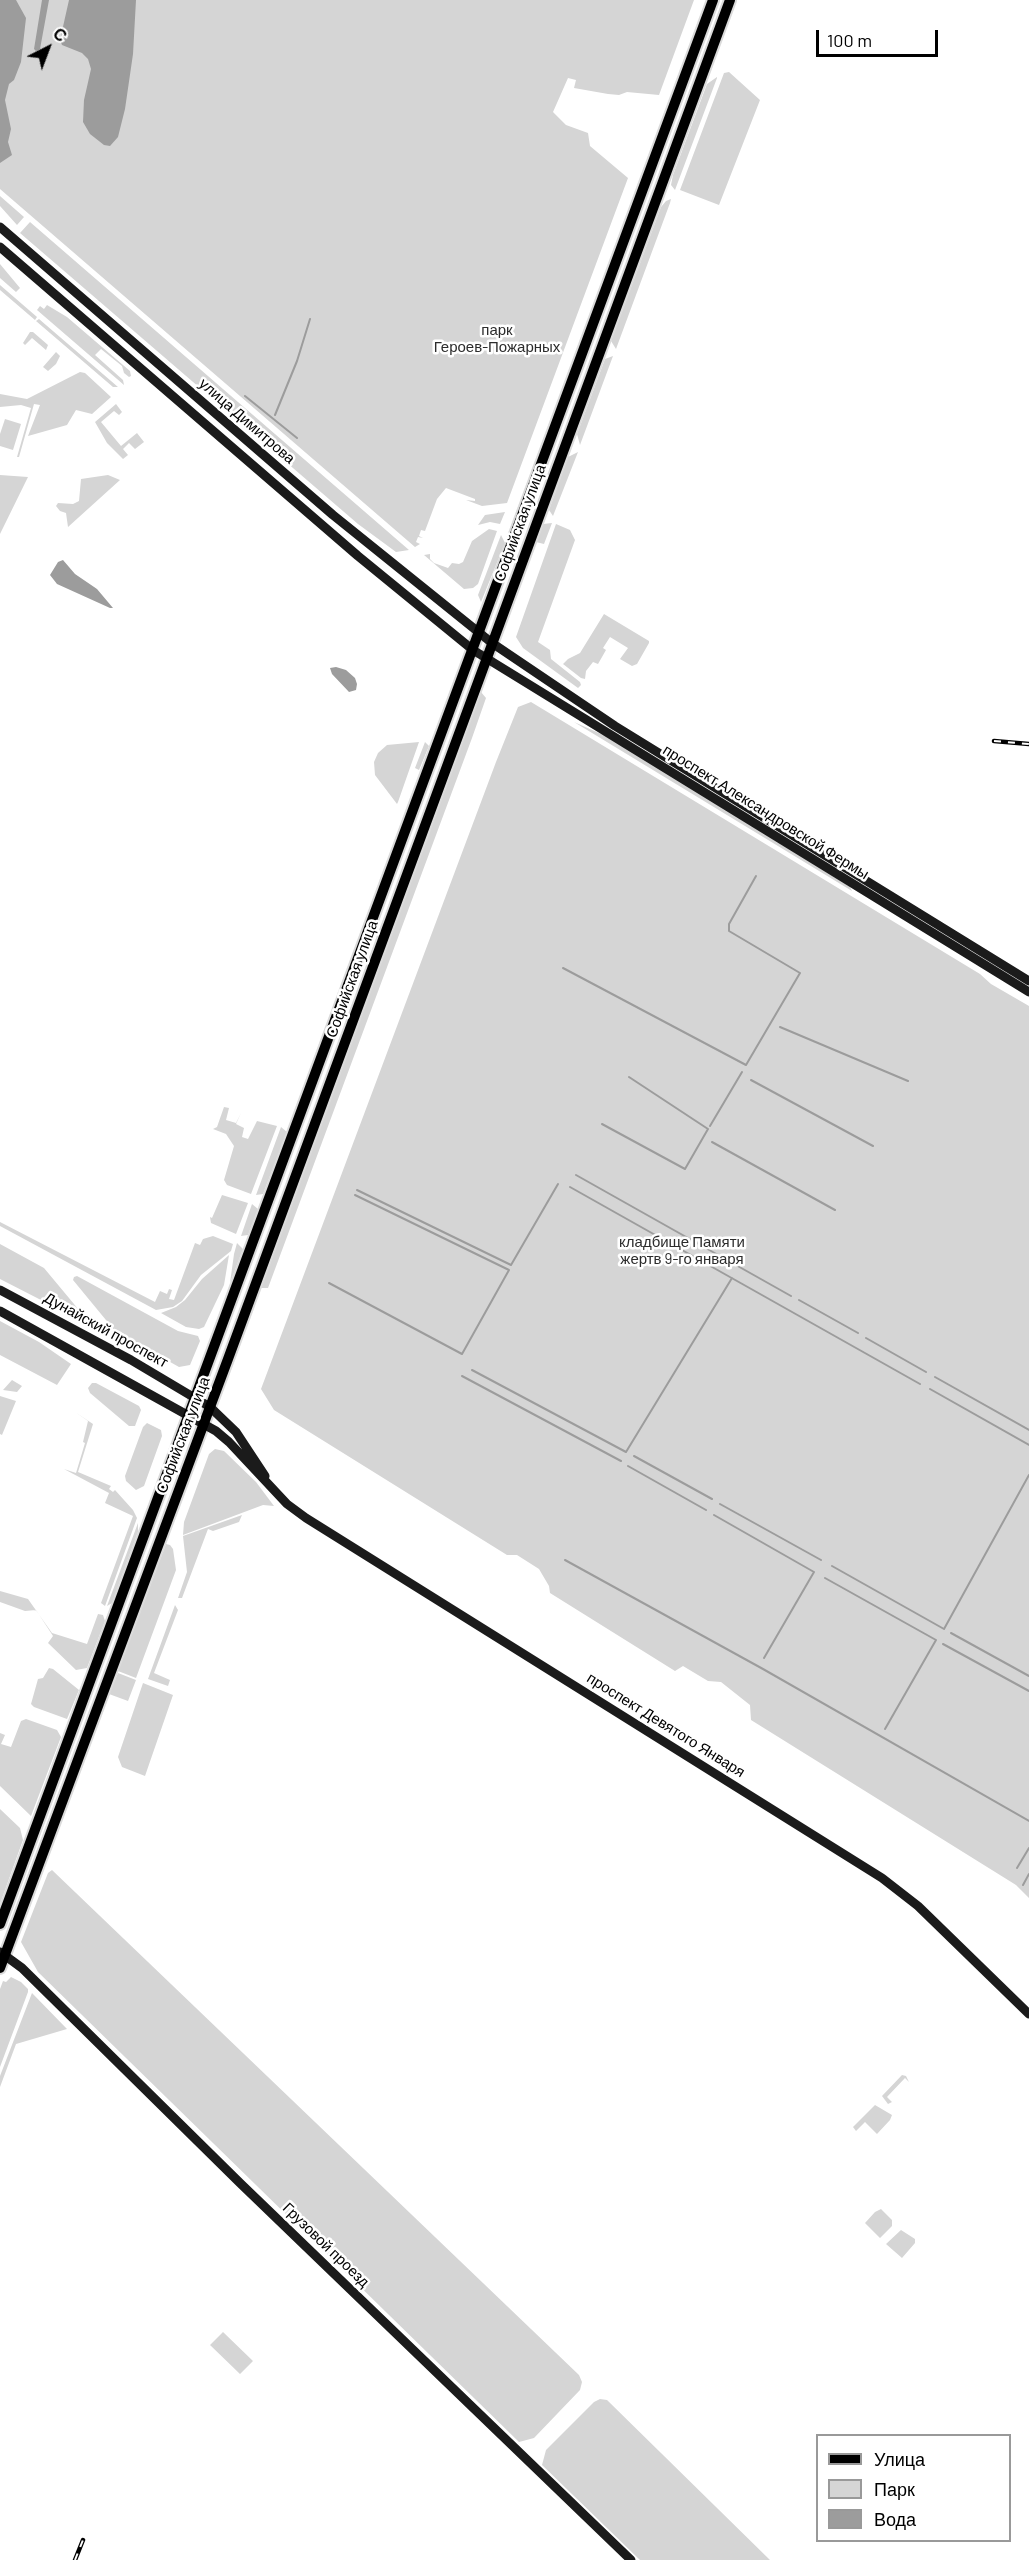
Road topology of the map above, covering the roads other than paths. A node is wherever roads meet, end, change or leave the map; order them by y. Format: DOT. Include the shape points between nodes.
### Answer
graph roads {
  1 [pos="713,0"];
  2 [pos="730,0"];
  3 [pos="0,227"];
  4 [pos="0,247"];
  5 [pos="478,633"];
  6 [pos="492,643"];
  7 [pos="473,650"];
  8 [pos="486,658"];
  9 [pos="1029,981"];
  10 [pos="1029,992"];
  11 [pos="0,1290"];
  12 [pos="0,1311"];
  13 [pos="196,1398"];
  14 [pos="210,1407"];
  15 [pos="189,1416"];
  16 [pos="203,1423"];
  17 [pos="269,1484"];
  18 [pos="0,1924"];
  19 [pos="2,1954"];
  20 [pos="0,1968"];
  21 [pos="1029,2014"];
  22 [pos="632,2560"];
  1 -- 5 [label="main road, Софийская улица"];
  2 -- 6 [label="main road, Софийская улица"];
  3 -- 5 [label="street, улица Димитрова" via="333,515"];
  4 -- 7 [label="street, улица Димитрова" via="358,556"];
  5 -- 6 [label="street, улица Димитрова"];
  5 -- 7 [label="main road, Софийская улица"];
  6 -- 8 [label="main road, Софийская улица"];
  6 -- 9 [label="street, проспект Александровской Фермы" via="615,726"];
  7 -- 8 [label="street, улица Димитрова"];
  7 -- 13 [label="main road, Софийская улица"];
  8 -- 10 [label="street, проспект Александровской Фермы"];
  8 -- 14 [label="main road, Софийская улица"];
  11 -- 13 [label="street, Дунайский проспект"];
  12 -- 15 [label="street"];
  13 -- 14 [label="street, Дунайский проспект"];
  13 -- 15 [label="main road, Софийская улица"];
  14 -- 16 [label="main road, Софийская улица"];
  14 -- 17 [label="street, проспект Девятого Января" via="242,1440"];
  15 -- 16 [label="street, проспект Девятого Января"];
  15 -- 18 [label="main road, Софийская улица"];
  16 -- 17 [label="street, проспект Девятого Января" via="230,1442"];
  16 -- 19 [label="main road, Софийская улица"];
  17 -- 21 [label="street, проспект Девятого Января" via="306,1518 896,1887"];
  19 -- 20 [label="main road, Софийская улица"];
  19 -- 22 [label="street, Грузовой проезд" via="22,1968"];
}
